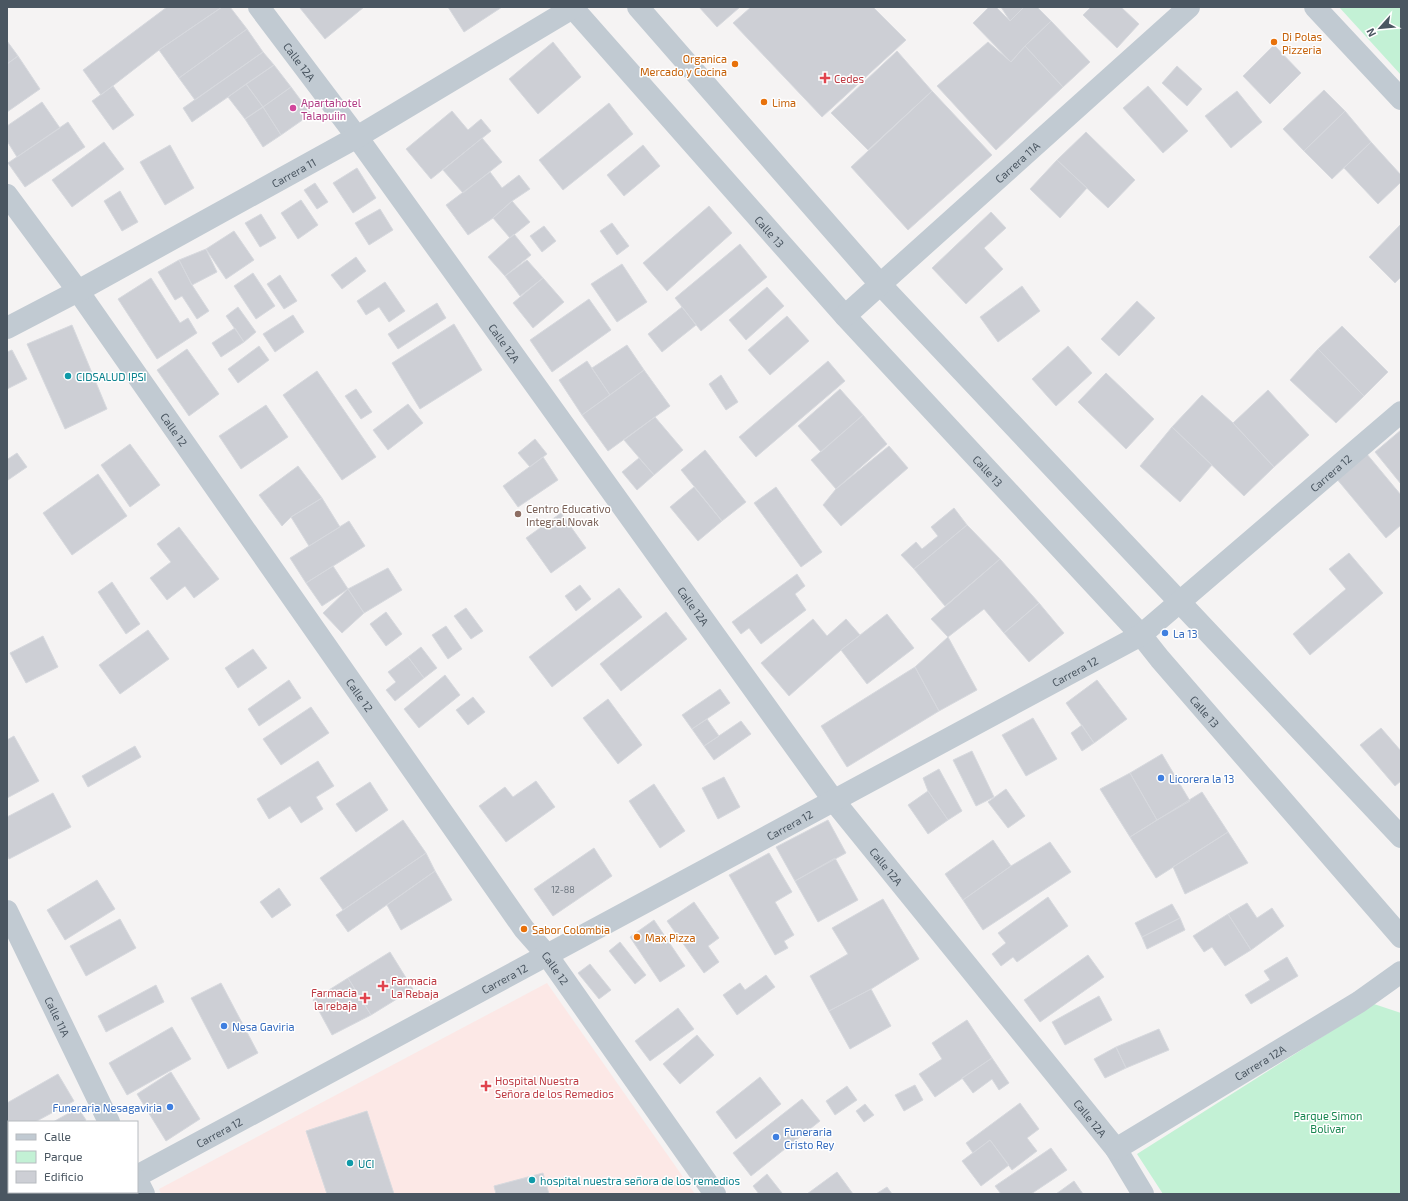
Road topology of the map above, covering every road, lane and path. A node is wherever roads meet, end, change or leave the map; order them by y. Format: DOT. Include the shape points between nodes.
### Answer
graph roads {
  1 [pos="259,7"];
  2 [pos="573,7"];
  3 [pos="638,7"];
  4 [pos="1189,7"];
  5 [pos="1315,7"];
  6 [pos="1401,99"];
  7 [pos="357,137"];
  8 [pos="7,195"];
  9 [pos="880,284"];
  10 [pos="78,291"];
  11 [pos="844,316"];
  12 [pos="7,328"];
  13 [pos="1401,412"];
  14 [pos="1180,602"];
  15 [pos="1141,635"];
  16 [pos="834,801"];
  17 [pos="1401,837"];
  18 [pos="7,911"];
  19 [pos="1401,937"];
  20 [pos="547,955"];
  21 [pos="1401,972"];
  22 [pos="109,1121"];
  23 [pos="1116,1149"];
  24 [pos="138,1175"];
  25 [pos="138,1182"];
  26 [pos="144,1194"];
  27 [pos="715,1194"];
  28 [pos="1143,1194"];
  1 -- 7 [label="street, Calle 12A"];
  2 -- 7 [label="street, Carrera 11"];
  2 -- 11 [label="street, Calle 13"];
  3 -- 9 [label="street"];
  4 -- 9 [label="street, Carrera 11A"];
  5 -- 6 [label="street"];
  7 -- 10 [label="street, Carrera 11"];
  7 -- 16 [label="street, Calle 12A"];
  8 -- 10 [label="street, Calle 12"];
  9 -- 11 [label="street, Carrera 11A"];
  9 -- 14 [label="street"];
  10 -- 12 [label="street, Carrera 11"];
  10 -- 20 [label="street, Calle 12" via="524,929"];
  11 -- 15 [label="street, Calle 13"];
  13 -- 14 [label="street, Carrera 12"];
  14 -- 15 [label="street, Carrera 12"];
  14 -- 17 [label="street"];
  15 -- 16 [label="street, Carrera 12"];
  15 -- 19 [label="street, Calle 13"];
  16 -- 20 [label="street, Carrera 12"];
  16 -- 23 [label="street, Calle 12A"];
  18 -- 22 [label="street, Calle 11A"];
  20 -- 24 [label="street, Carrera 12"];
  20 -- 27 [label="street, Calle 12"];
  21 -- 23 [label="street, Carrera 12A" via="1359,1002"];
  23 -- 28 [label="street, Calle 12A"];
  25 -- 26 [label="street"];
}
